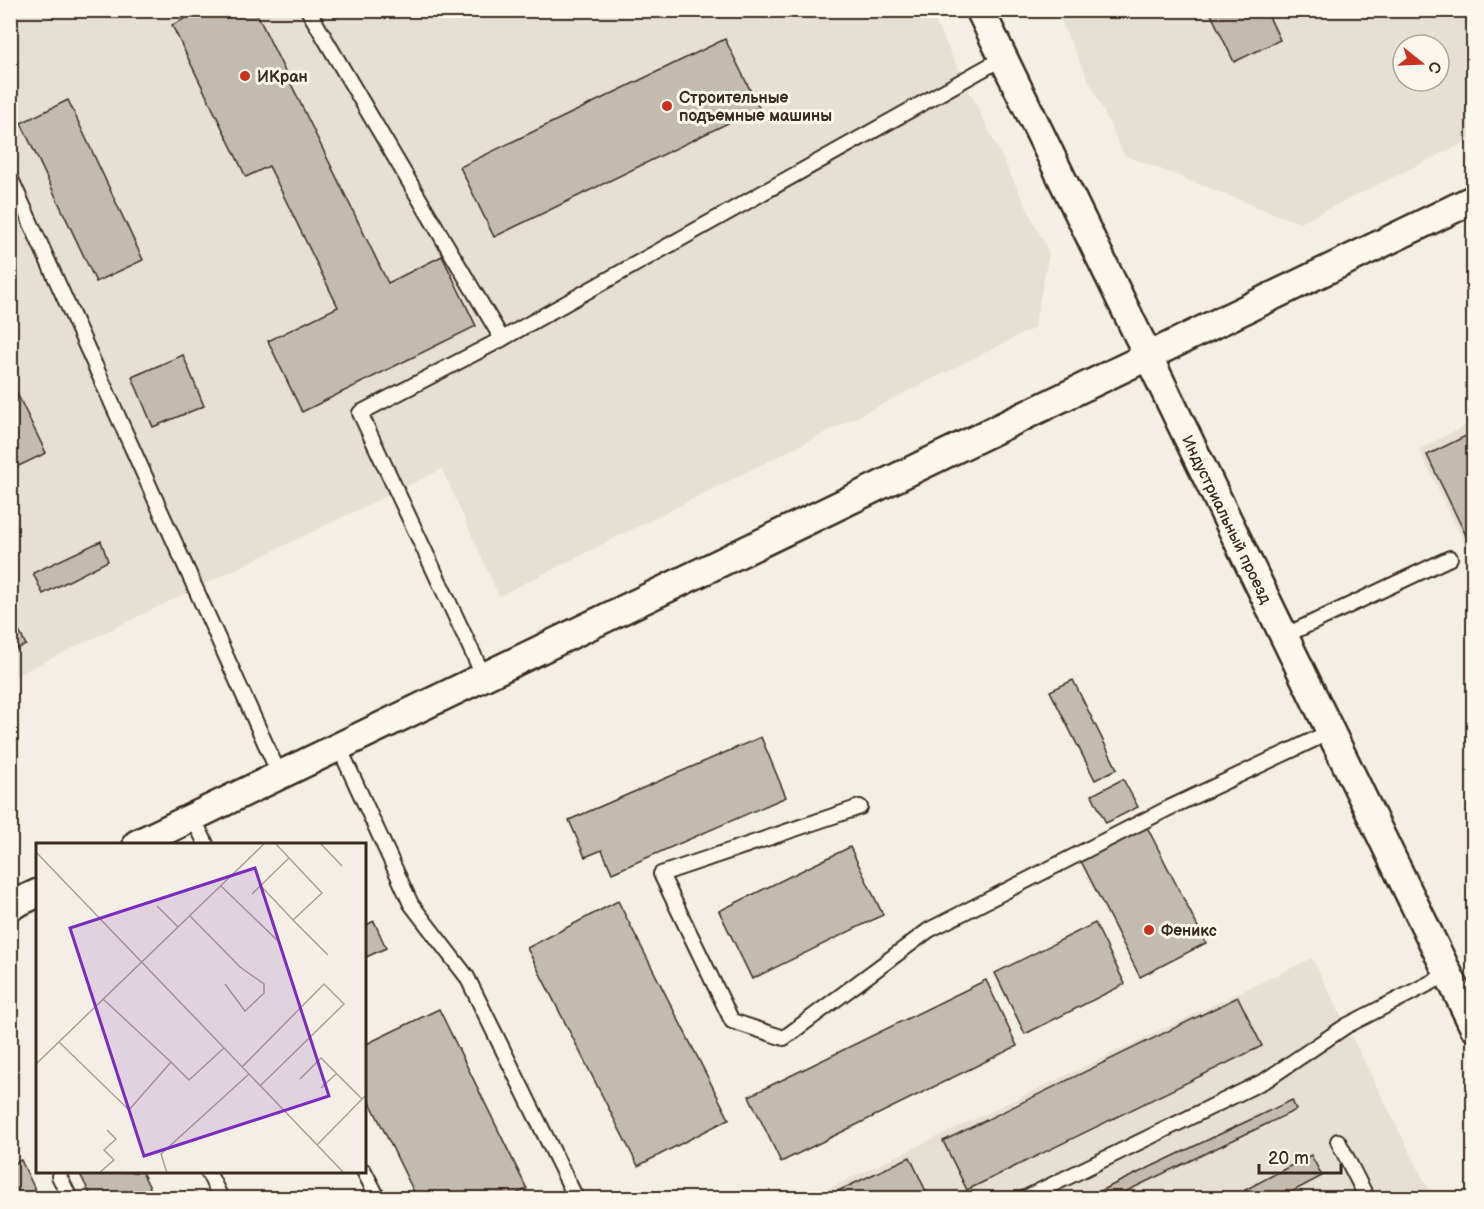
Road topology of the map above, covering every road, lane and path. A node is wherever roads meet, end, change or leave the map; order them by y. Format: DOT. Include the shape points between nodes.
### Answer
graph roads {
  1 [pos="308,10"];
  2 [pos="980,10"];
  3 [pos="1003,58"];
  4 [pos="10,177"];
  5 [pos="1473,199"];
  6 [pos="502,339"];
  7 [pos="1148,357"];
  8 [pos="1450,558"];
  9 [pos="1284,636"];
  10 [pos="484,677"];
  11 [pos="1330,732"];
  12 [pos="339,747"];
  13 [pos="280,776"];
  14 [pos="860,807"];
  15 [pos="193,818"];
  16 [pos="139,843"];
  17 [pos="206,843"];
  18 [pos="36,894"];
  19 [pos="10,906"];
  20 [pos="1448,974"];
  21 [pos="1473,1027"];
  22 [pos="1338,1141"];
  23 [pos="208,1173"];
  24 [pos="365,1173"];
  25 [pos="59,1176"];
  26 [pos="70,1198"];
  27 [pos="221,1198"];
  28 [pos="378,1198"];
  29 [pos="576,1198"];
  30 [pos="1025,1198"];
  31 [pos="1367,1198"];
  1 -- 6 [label="lane"];
  2 -- 3 [label="street, Индустриальный проезд"];
  3 -- 6 [label="lane"];
  3 -- 7 [label="street, Индустриальный проезд"];
  4 -- 13 [label="lane"];
  5 -- 7 [label="street"];
  6 -- 10 [label="lane" via="360,413"];
  7 -- 9 [label="street, Индустриальный проезд"];
  7 -- 10 [label="street"];
  8 -- 9 [label="lane"];
  9 -- 11 [label="street, Индустриальный проезд"];
  10 -- 12 [label="street"];
  11 -- 14 [label="lane" via="1169,808 929,930 783,1038 732,1021 661,874"];
  11 -- 20 [label="street, Индустриальный проезд"];
  12 -- 13 [label="street"];
  12 -- 29 [label="lane" via="411,904 467,977"];
  13 -- 15 [label="street"];
  15 -- 16 [label="street"];
  15 -- 17 [label="lane"];
  18 -- 19 [label="street"];
  20 -- 21 [label="street, Индустриальный проезд"];
  20 -- 30 [label="lane" via="1346,1026 1266,1080"];
  22 -- 31 [label="lane"];
  23 -- 27 [label="lane"];
  24 -- 28 [label="lane"];
  25 -- 26 [label="lane"];
}
